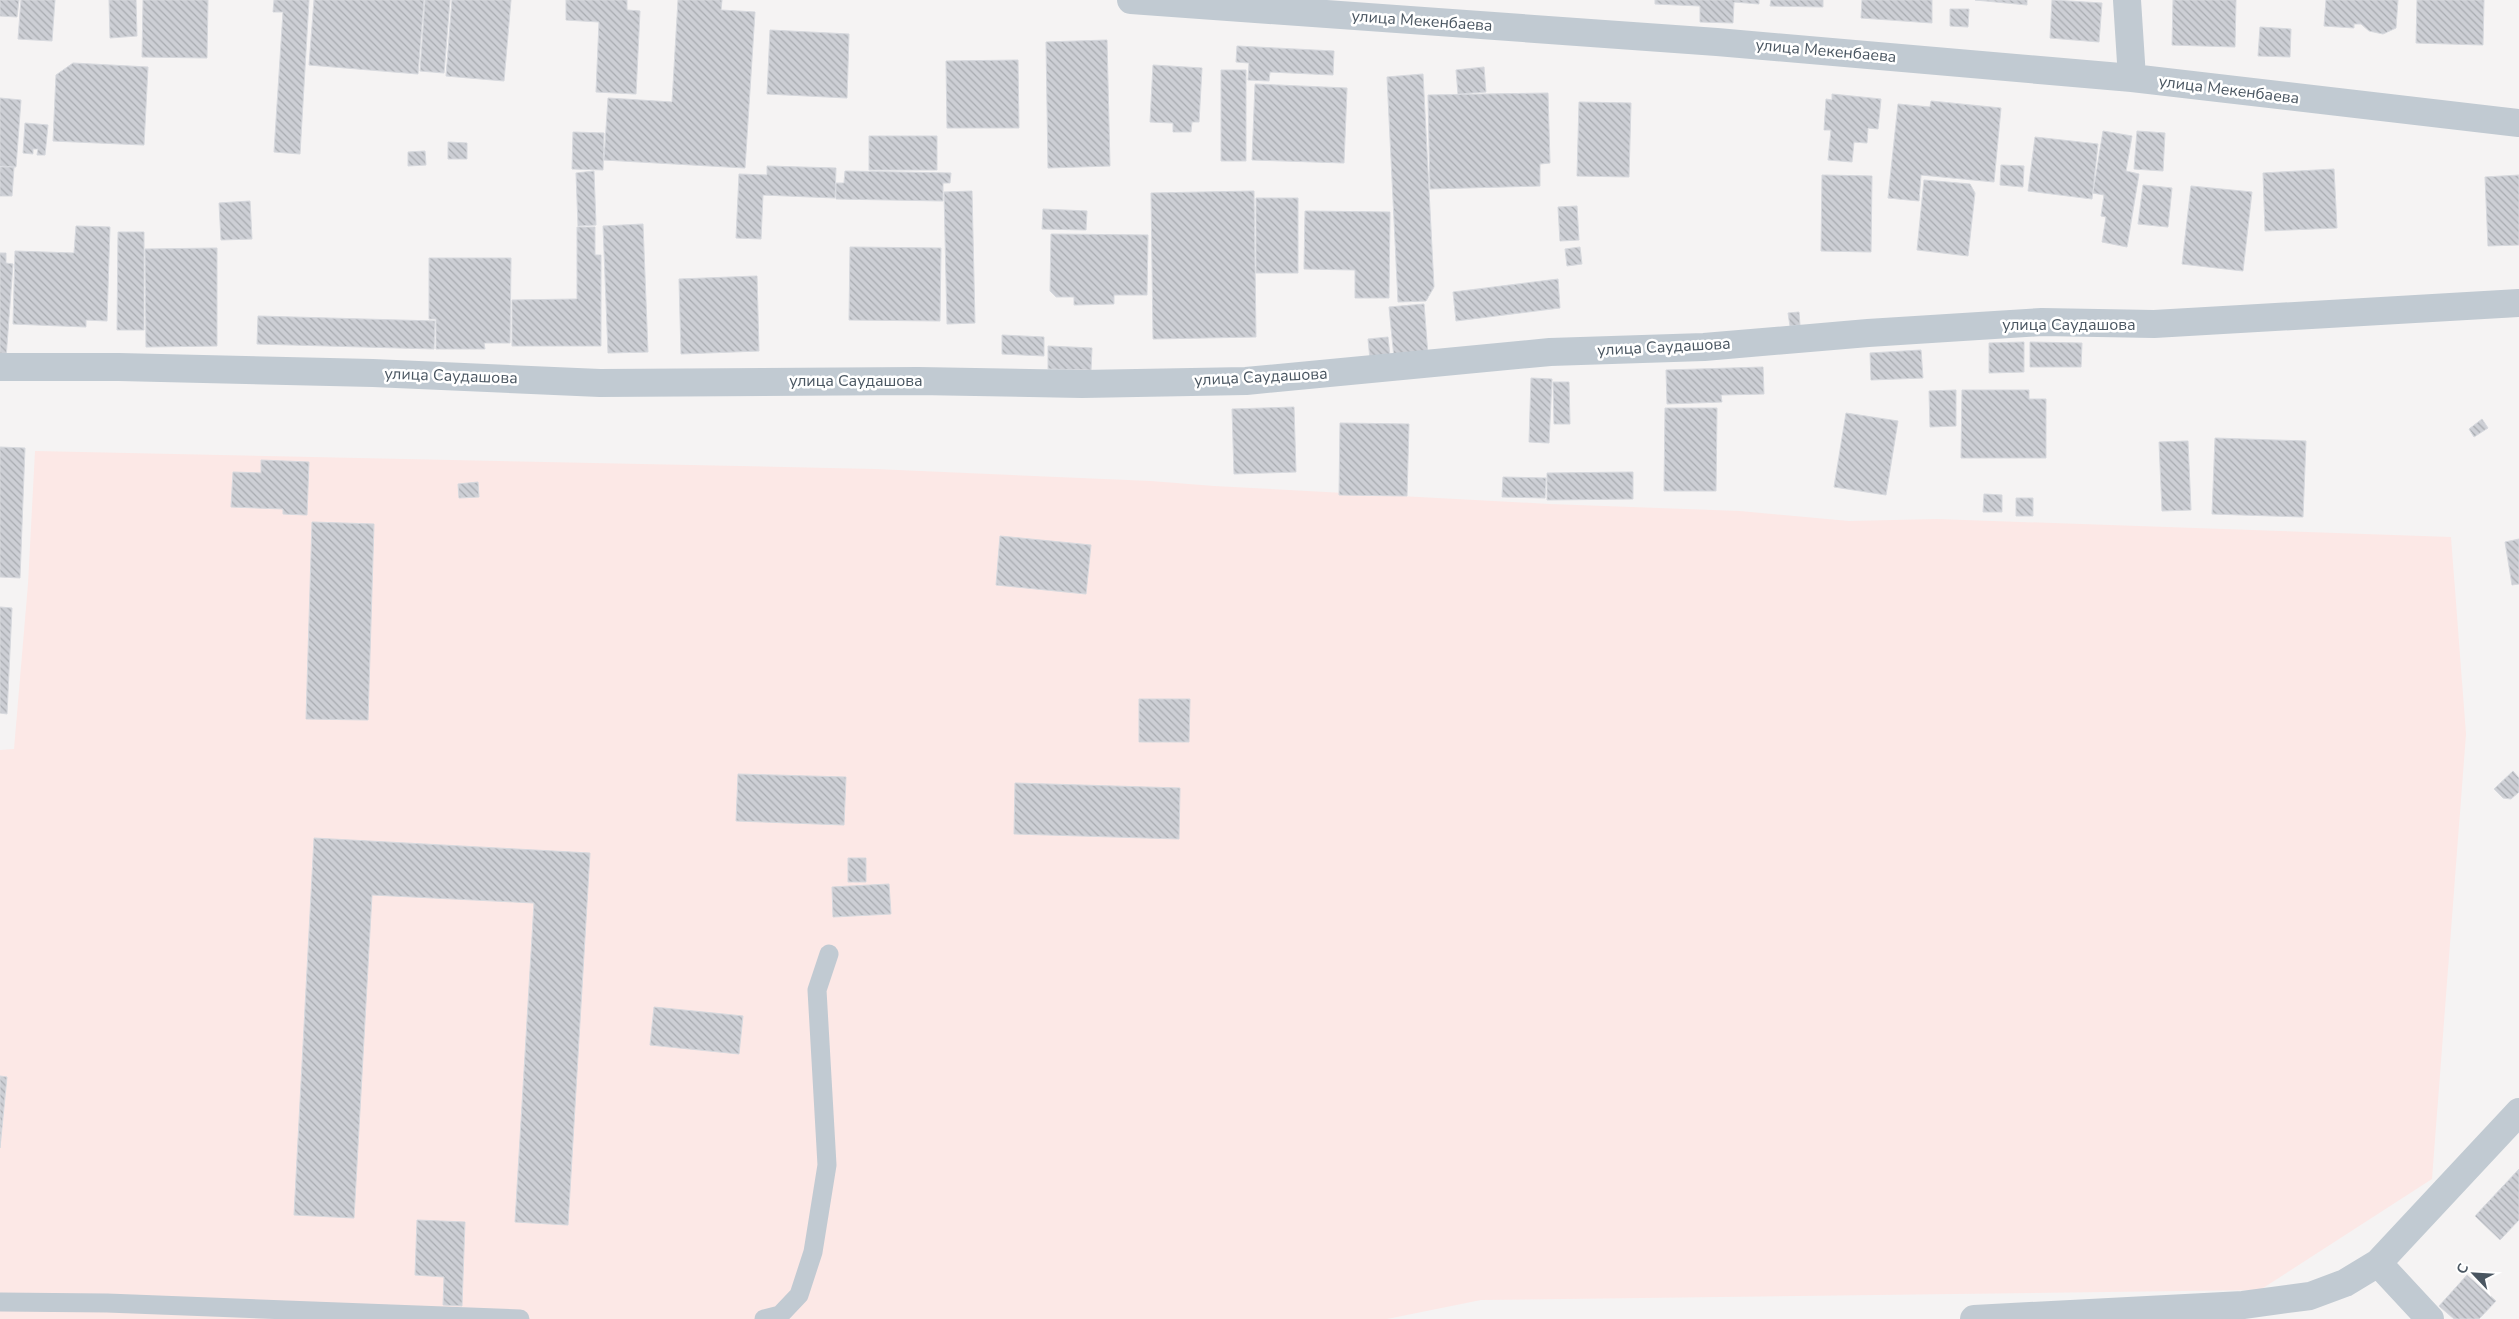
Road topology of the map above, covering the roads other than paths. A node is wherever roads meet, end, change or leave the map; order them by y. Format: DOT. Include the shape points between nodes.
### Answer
graph roads {
  1 [pos="1131,0"];
  2 [pos="2127,0"];
  3 [pos="2132,78"];
  4 [pos="2519,122"];
  5 [pos="2519,303"];
  6 [pos="0,368"];
  7 [pos="829,954"];
  8 [pos="2519,1112"];
  9 [pos="2378,1263"];
  10 [pos="0,1302"];
  11 [pos="520,1319"];
  12 [pos="764,1319"];
  13 [pos="1974,1319"];
  14 [pos="1987,1319"];
  15 [pos="2430,1319"];
  1 -- 3 [label="street, улица Мекенбаева" via="1717,42"];
  2 -- 3 [label="street"];
  3 -- 4 [label="street, улица Мекенбаева"];
  5 -- 6 [label="street, улица Саудашова" via="2154,324 2042,322 1868,332 1704,347 1550,352 1246,381 600,383 364,373 118,367"];
  7 -- 12 [label="lane" via="817,990 827,1165 813,1252 799,1295 780,1315"];
  8 -- 9 [label="street"];
  9 -- 14 [label="street" via="2345,1283 2310,1296 2243,1305"];
  9 -- 15 [label="street"];
  10 -- 11 [label="lane"];
  13 -- 14 [label="street"];
}
